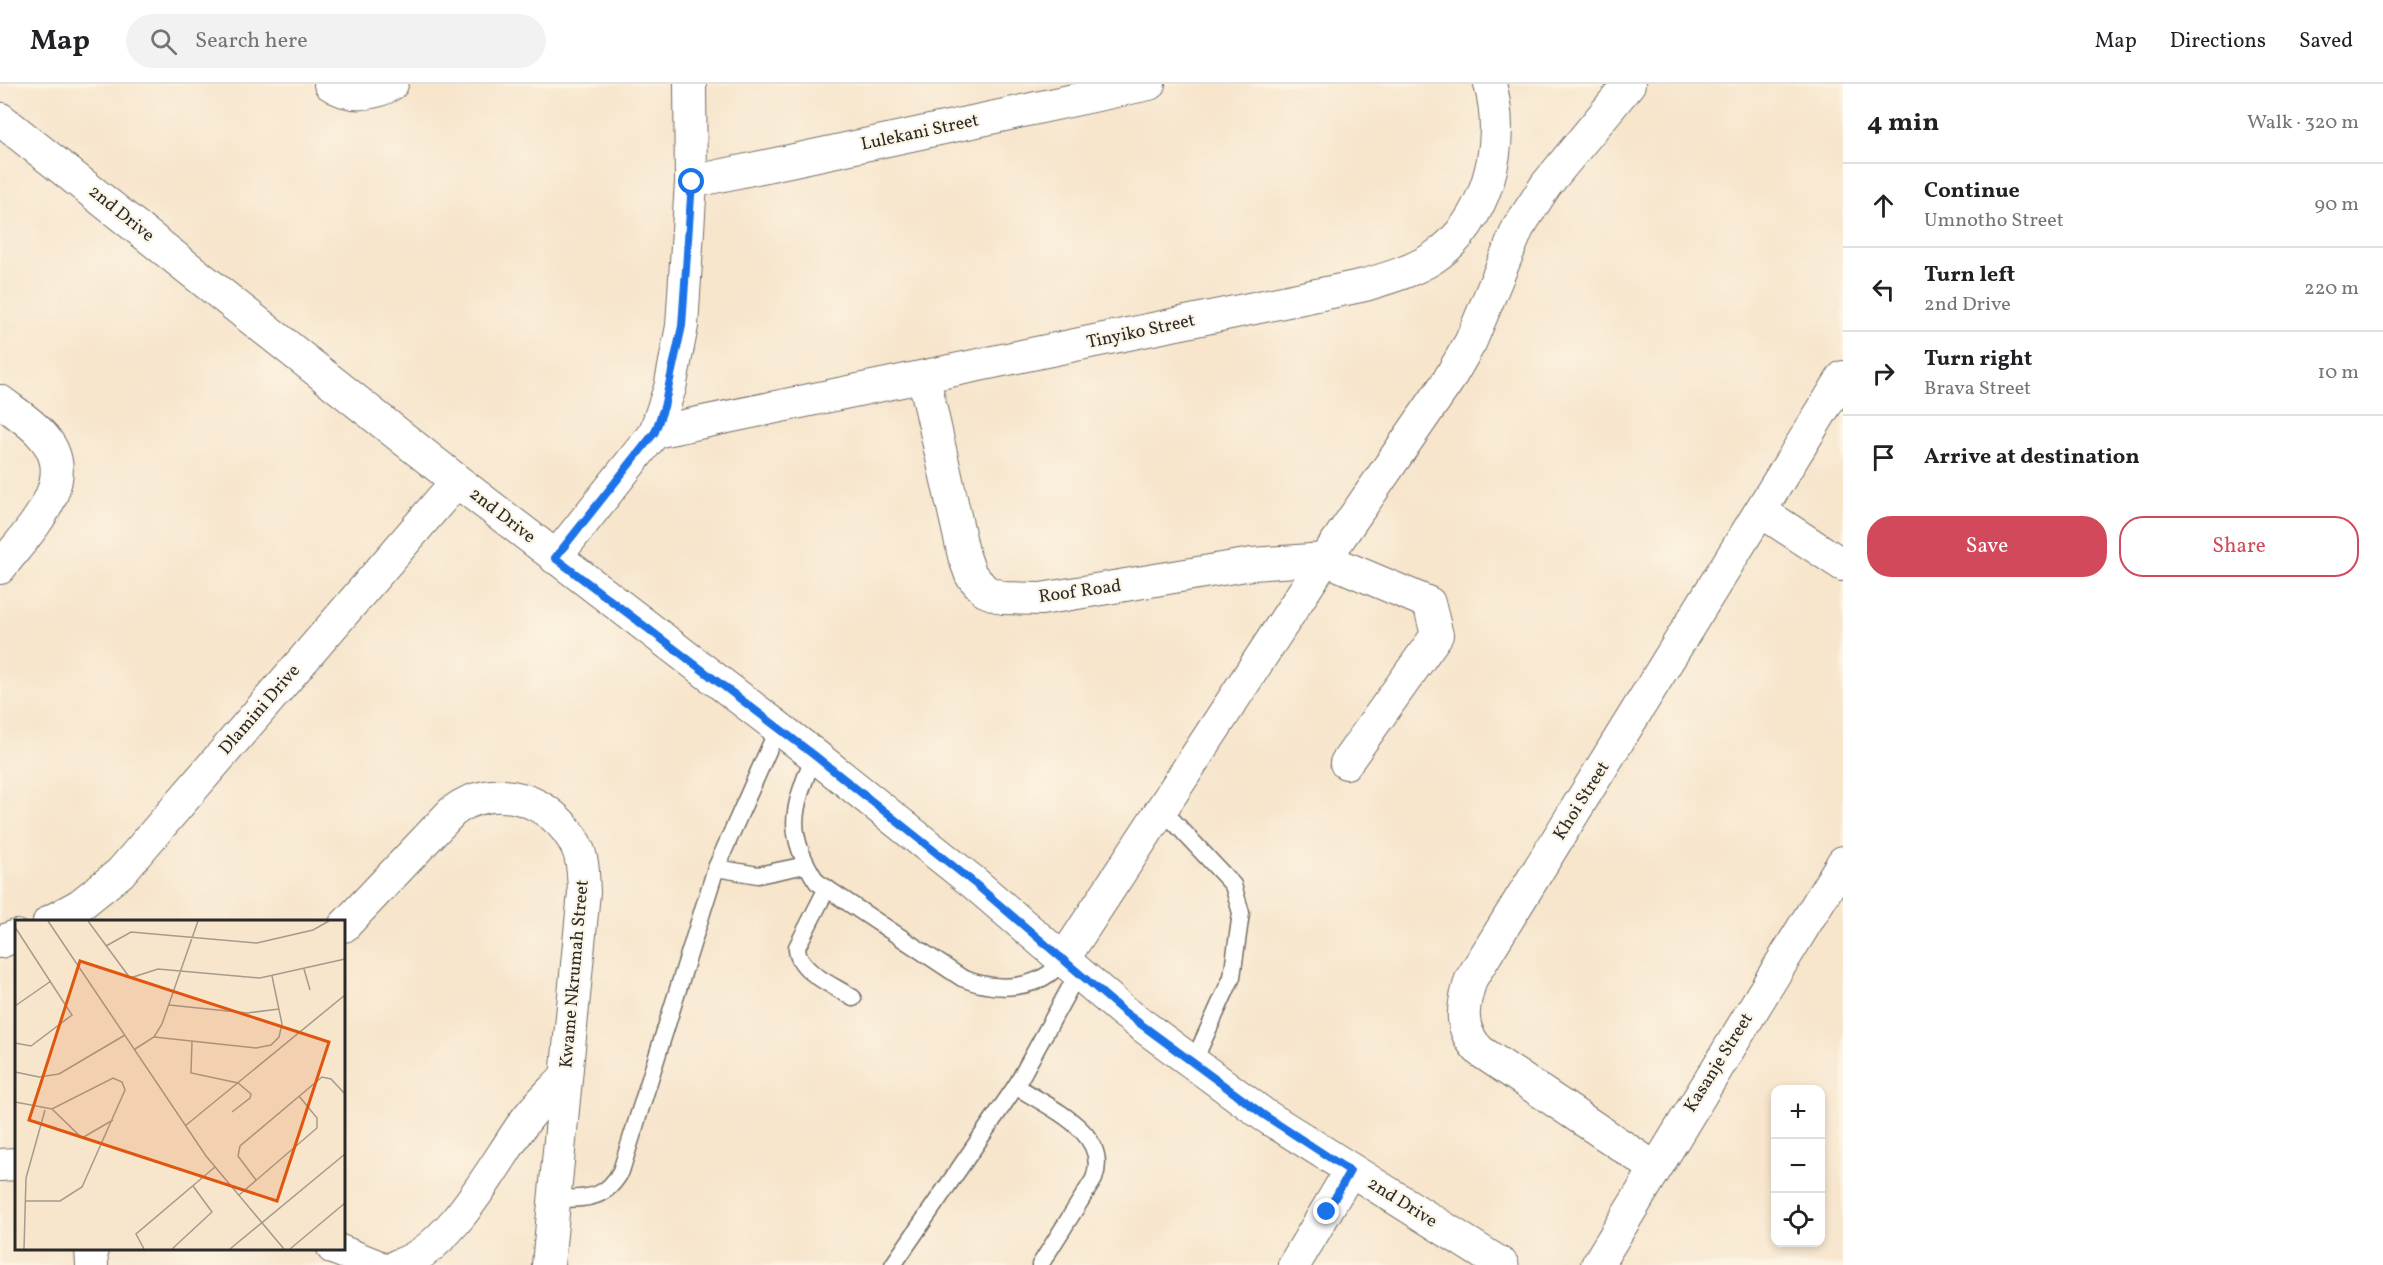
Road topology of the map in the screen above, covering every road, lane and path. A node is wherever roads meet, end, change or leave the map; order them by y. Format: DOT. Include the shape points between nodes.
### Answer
graph roads {
  1 [pos="330,84"];
  2 [pos="392,84"];
  3 [pos="690,84"];
  4 [pos="1149,84"];
  5 [pos="1490,84"];
  6 [pos="1629,84"];
  7 [pos="0,119"];
  8 [pos="692,182"];
  9 [pos="1478,207"];
  10 [pos="1518,228"];
  11 [pos="1843,377"];
  12 [pos="924,378"];
  13 [pos="0,401"];
  14 [pos="655,432"];
  15 [pos="457,481"];
  16 [pos="1762,512"];
  17 [pos="555,558"];
  18 [pos="1325,559"];
  19 [pos="1843,565"];
  20 [pos="0,568"];
  21 [pos="778,728"];
  22 [pos="814,755"];
  23 [pos="1346,763"];
  24 [pos="1162,809"];
  25 [pos="1843,862"];
  26 [pos="806,865"];
  27 [pos="716,868"];
  28 [pos="827,888"];
  29 [pos="52,920"];
  30 [pos="345,925"];
  31 [pos="15,936"];
  32 [pos="0,942"];
  33 [pos="1071,967"];
  34 [pos="853,998"];
  35 [pos="1193,1064"];
  36 [pos="566,1076"];
  37 [pos="1016,1086"];
  38 [pos="15,1164"];
  39 [pos="0,1165"];
  40 [pos="1655,1168"];
  41 [pos="1350,1171"];
  42 [pos="555,1199"];
  43 [pos="91,1250"];
  44 [pos="338,1250"];
  45 [pos="92,1265"];
  46 [pos="375,1265"];
  47 [pos="399,1265"];
  48 [pos="549,1265"];
  49 [pos="893,1265"];
  50 [pos="1040,1265"];
  51 [pos="1294,1265"];
  52 [pos="1502,1265"];
  53 [pos="1597,1265"];
  1 -- 2 [label="street" via="352,94"];
  3 -- 8 [label="street"];
  4 -- 8 [label="street, Lulekani Street"];
  5 -- 9 [label="street, Tinyiko Street" via="1497,123 1494,158"];
  6 -- 10 [label="street" via="1546,185"];
  7 -- 15 [label="street, 2nd Drive"];
  8 -- 14 [label="street" via="682,326 670,387"];
  9 -- 10 [label="street"];
  9 -- 12 [label="street, Tinyiko Street" via="1460,232 1434,257 1365,285"];
  10 -- 18 [label="street" via="1460,361"];
  11 -- 16 [label="street, Khoi Street"];
  12 -- 14 [label="street, Tinyiko Street"];
  12 -- 18 [label="street, Roof Road" via="964,556 970,575 985,591 1003,598 1041,599 1252,564"];
  13 -- 20 [label="street" via="45,438 58,476 48,503"];
  14 -- 17 [label="street"];
  15 -- 17 [label="street, 2nd Drive"];
  15 -- 29 [label="street, Dlamini Drive" via="120,873 87,901"];
  16 -- 19 [label="street"];
  16 -- 40 [label="street, Khoi Street" via="1472,979 1464,1002 1463,1025 1469,1040 1480,1051"];
  17 -- 21 [label="street, 2nd Drive"];
  18 -- 23 [label="street" via="1430,603 1437,635"];
  18 -- 24 [label="street"];
  21 -- 22 [label="street, 2nd Drive"];
  21 -- 27 [label="lane"];
  22 -- 26 [label="lane" via="796,803 797,843"];
  22 -- 33 [label="street, 2nd Drive" via="973,882"];
  24 -- 33 [label="street"];
  24 -- 35 [label="lane" via="1233,885 1241,913 1232,977"];
  25 -- 40 [label="street, Kasanje Street"];
  26 -- 27 [label="lane" via="758,875"];
  26 -- 28 [label="lane" via="817,882"];
  27 -- 42 [label="lane" via="621,1171 613,1186 601,1194"];
  28 -- 33 [label="lane" via="976,984 1029,984"];
  28 -- 34 [label="lane" via="796,953 803,966"];
  30 -- 36 [label="street, Kwame Nkrumah Street" via="463,803 496,794 542,808 573,839 583,863 584,892"];
  31 -- 32 [label="street"];
  33 -- 35 [label="street, 2nd Drive"];
  33 -- 37 [label="lane"];
  35 -- 41 [label="street, 2nd Drive"];
  36 -- 42 [label="street, Kwame Nkrumah Street"];
  36 -- 47 [label="street" via="527,1119 452,1226 434,1245"];
  37 -- 49 [label="lane"];
  37 -- 50 [label="lane" via="1087,1133 1096,1148 1099,1165"];
  38 -- 39 [label="street"];
  40 -- 53 [label="street, Kasanje Street"];
  41 -- 51 [label="street"];
  41 -- 52 [label="street, 2nd Drive"];
  42 -- 48 [label="street, Kwame Nkrumah Street"];
  43 -- 45 [label="street"];
  44 -- 46 [label="street"];
}
